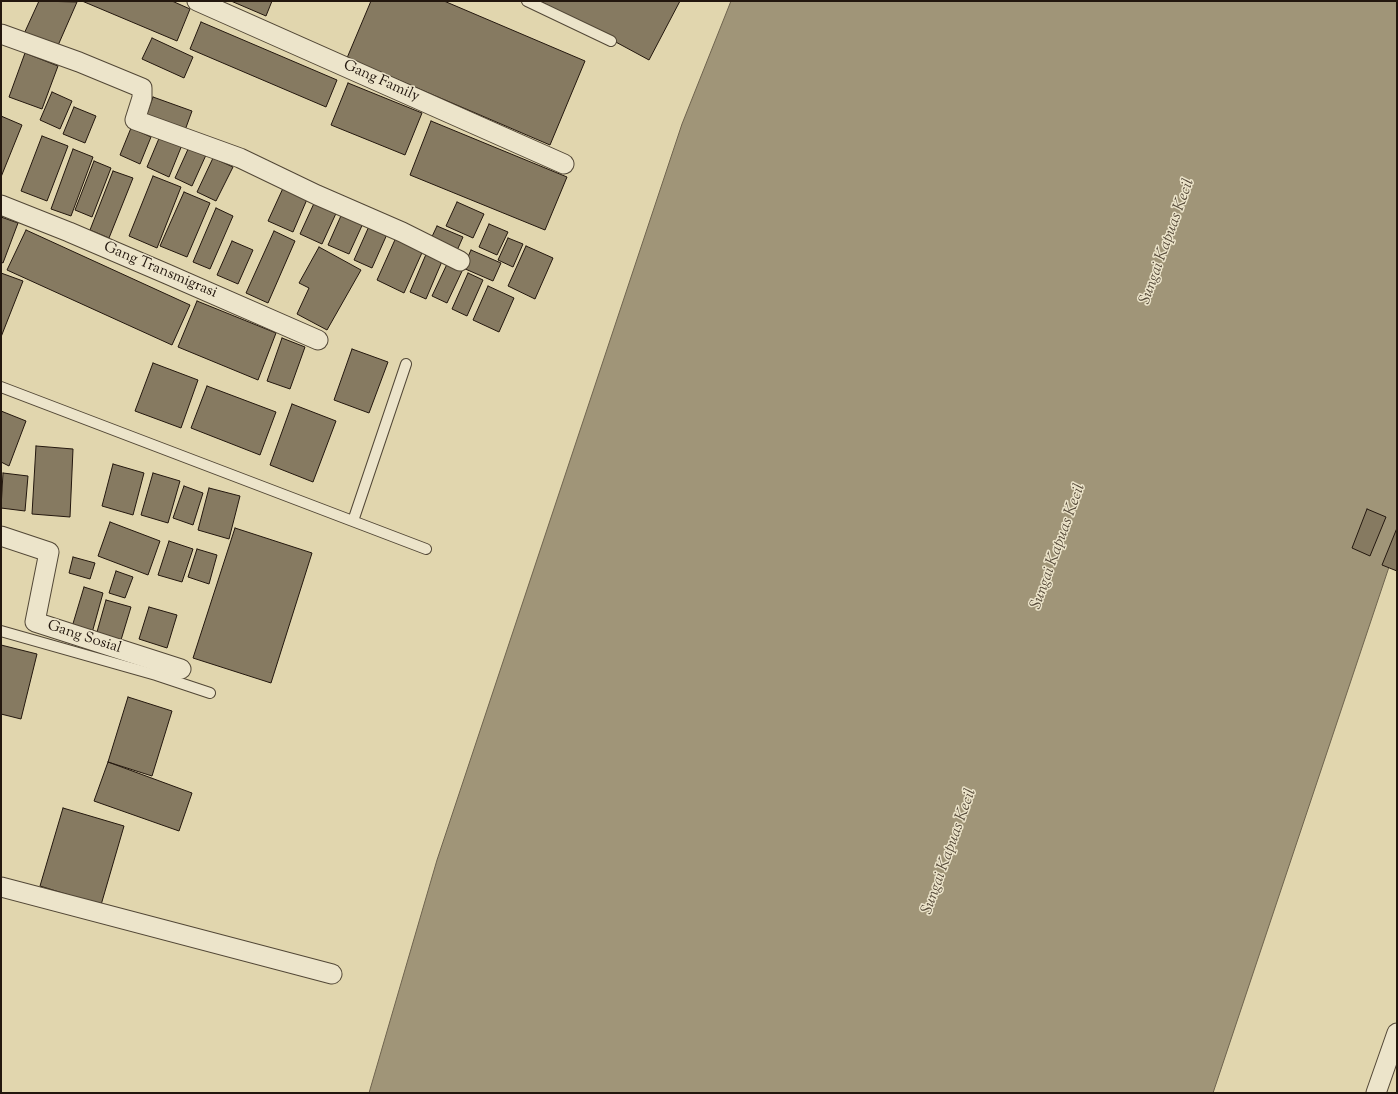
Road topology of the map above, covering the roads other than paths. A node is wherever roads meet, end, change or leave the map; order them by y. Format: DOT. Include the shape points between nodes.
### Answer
graph roads {
  1 [pos="197,1"];
  2 [pos="527,1"];
  3 [pos="1,34"];
  4 [pos="611,41"];
  5 [pos="564,164"];
  6 [pos="1,205"];
  7 [pos="460,261"];
  8 [pos="318,340"];
  9 [pos="406,364"];
  10 [pos="1,387"];
  11 [pos="353,521"];
  12 [pos="1,536"];
  13 [pos="426,549"];
  14 [pos="1,631"];
  15 [pos="180,669"];
  16 [pos="210,693"];
  17 [pos="1,886"];
  18 [pos="332,974"];
  19 [pos="1397,1033"];
  20 [pos="1376,1093"];
  1 -- 5 [label="street, Gang Family"];
  2 -- 4 [label="lane"];
  3 -- 7 [label="street" via="142,88 142,98 135,120 240,158"];
  6 -- 8 [label="street, Gang Transmigrasi"];
  9 -- 11 [label="lane"];
  10 -- 11 [label="lane"];
  11 -- 13 [label="lane"];
  12 -- 15 [label="street, Gang Sosial" via="49,552 35,622"];
  14 -- 16 [label="lane"];
  17 -- 18 [label="street"];
  19 -- 20 [label="street"];
}
